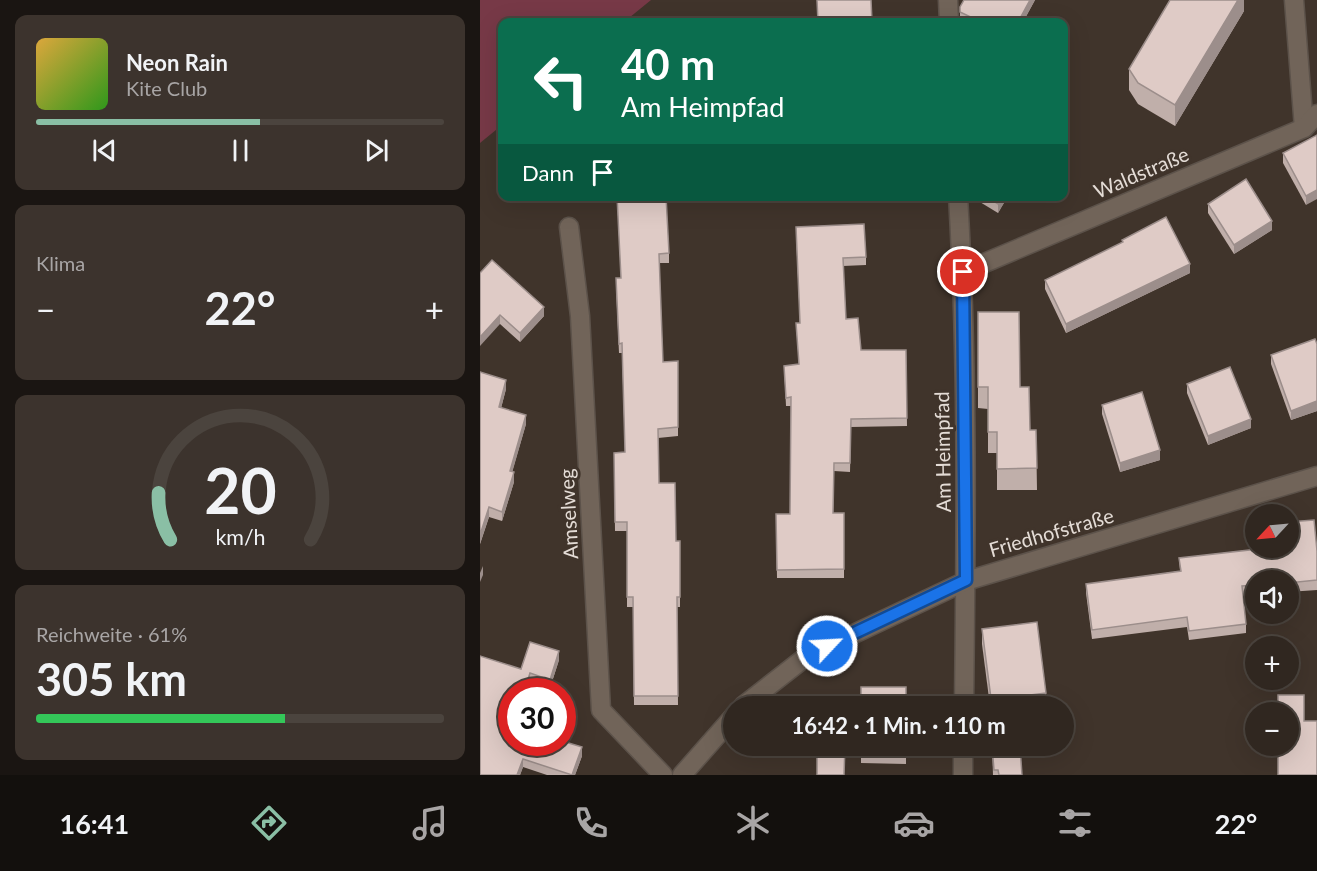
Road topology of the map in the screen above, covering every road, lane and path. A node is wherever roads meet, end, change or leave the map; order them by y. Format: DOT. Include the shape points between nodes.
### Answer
graph roads {
  1 [pos="948,0"];
  2 [pos="1294,0"];
  3 [pos="949,18"];
  4 [pos="1317,114"];
  5 [pos="1304,128"];
  6 [pos="958,201"];
  7 [pos="569,226"];
  8 [pos="963,272"];
  9 [pos="1317,476"];
  10 [pos="966,580"];
  11 [pos="756,696"];
  12 [pos="964,696"];
  13 [pos="723,728"];
  14 [pos="963,756"];
  15 [pos="663,775"];
  16 [pos="682,775"];
  17 [pos="963,775"];
  1 -- 3 [label="street"];
  2 -- 5 [label="street"];
  4 -- 5 [label="street, Waldstraße"];
  5 -- 8 [label="street, Waldstraße"];
  6 -- 8 [label="street, Am Heimpfad"];
  7 -- 15 [label="street, Amselweg" via="580,316 602,710"];
  8 -- 10 [label="street, Am Heimpfad"];
  9 -- 10 [label="street, Friedhofstraße"];
  10 -- 11 [label="street, Friedhofstraße" via="807,656"];
  10 -- 12 [label="street, Am Heimpfad"];
  13 -- 16 [label="street"];
  14 -- 17 [label="street"];
}
